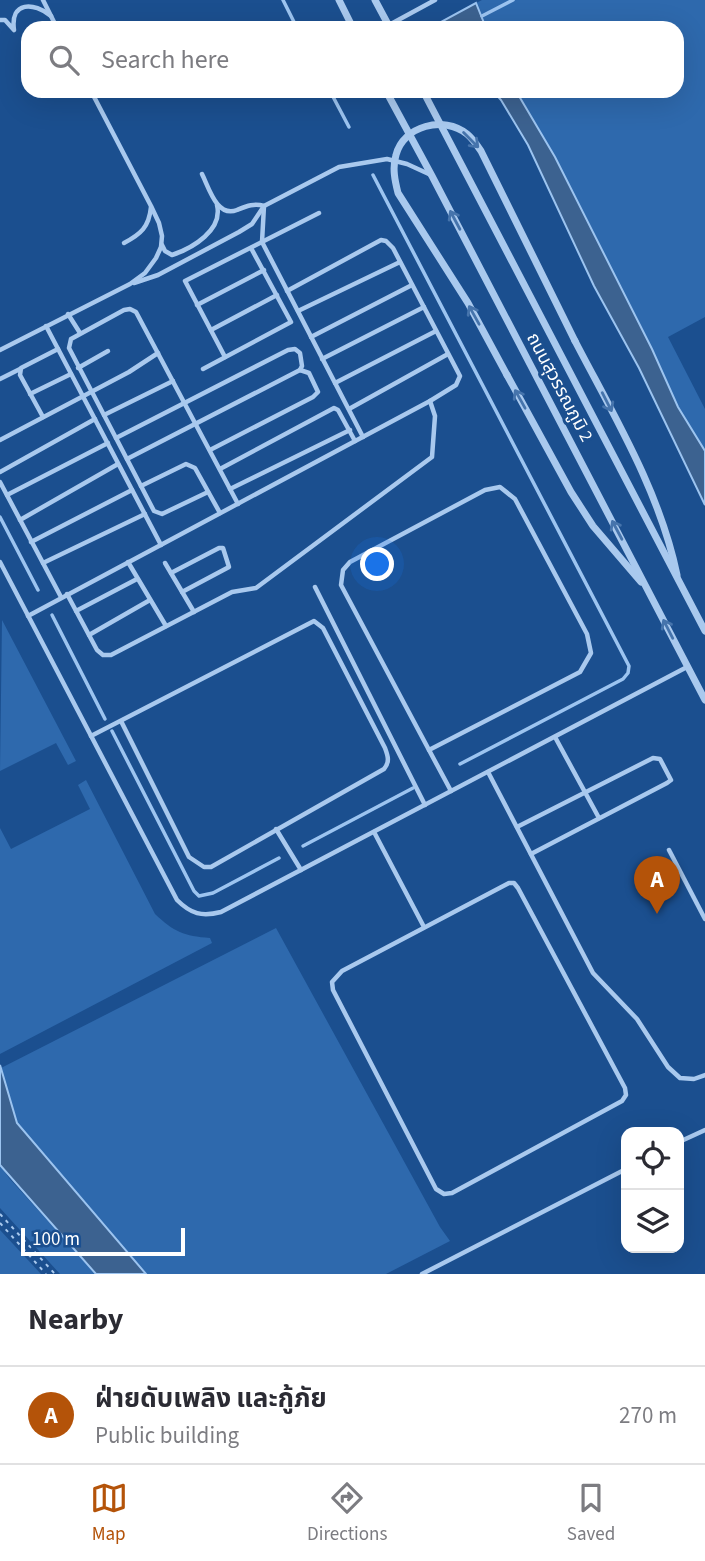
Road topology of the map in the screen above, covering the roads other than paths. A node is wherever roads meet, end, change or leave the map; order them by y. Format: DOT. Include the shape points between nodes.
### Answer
graph roads {
  1 [pos="43,0"];
  2 [pos="339,0"];
  3 [pos="375,0"];
  4 [pos="435,0"];
  5 [pos="51,16"];
  6 [pos="0,20"];
  7 [pos="54,21"];
  8 [pos="350,21"];
  9 [pos="386,21"];
  10 [pos="399,21"];
  11 [pos="95,98"];
  12 [pos="390,98"];
  13 [pos="427,98"];
  14 [pos="202,174"];
  15 [pos="432,176"];
  16 [pos="216,203"];
  17 [pos="152,206"];
  18 [pos="264,206"];
  19 [pos="319,213"];
  20 [pos="161,240"];
  21 [pos="262,242"];
  22 [pos="124,243"];
  23 [pos="251,248"];
  24 [pos="400,262"];
  25 [pos="264,270"];
  26 [pos="130,284"];
  27 [pos="412,285"];
  28 [pos="287,291"];
  29 [pos="277,295"];
  30 [pos="197,305"];
  31 [pos="424,307"];
  32 [pos="298,311"];
  33 [pos="68,314"];
  34 [pos="46,326"];
  35 [pos="211,330"];
  36 [pos="436,331"];
  37 [pos="80,333"];
  38 [pos="311,337"];
  39 [pos="58,349"];
  40 [pos="0,350"];
  41 [pos="107,351"];
  42 [pos="159,353"];
  43 [pos="449,354"];
  44 [pos="225,357"];
  45 [pos="322,359"];
  46 [pos="78,368"];
  47 [pos="21,369"];
  48 [pos="203,369"];
  49 [pos="300,370"];
  50 [pos="71,374"];
  51 [pos="0,379"];
  52 [pos="173,381"];
  53 [pos="335,383"];
  54 [pos="91,392"];
  55 [pos="30,394"];
  56 [pos="83,396"];
  57 [pos="430,401"];
  58 [pos="185,404"];
  59 [pos="349,409"];
  60 [pos="104,415"];
  61 [pos="43,417"];
  62 [pos="95,419"];
  63 [pos="196,424"];
  64 [pos="350,430"];
  65 [pos="363,437"];
  66 [pos="116,438"];
  67 [pos="0,440"];
  68 [pos="355,441"];
  69 [pos="107,443"];
  70 [pos="210,450"];
  71 [pos="127,459"];
  72 [pos="118,464"];
  73 [pos="220,469"];
  74 [pos="0,472"];
  75 [pos="0,482"];
  76 [pos="141,486"];
  77 [pos="132,489"];
  78 [pos="230,489"];
  79 [pos="208,492"];
  80 [pos="7,495"];
  81 [pos="238,504"];
  82 [pos="220,513"];
  83 [pos="145,514"];
  84 [pos="20,520"];
  85 [pos="31,542"];
  86 [pos="161,545"];
  87 [pos="0,562"];
  88 [pos="128,562"];
  89 [pos="165,562"];
  90 [pos="43,563"];
  91 [pos="171,573"];
  92 [pos="138,579"];
  93 [pos="680,586"];
  94 [pos="315,587"];
  95 [pos="649,591"];
  96 [pos="182,592"];
  97 [pos="64,595"];
  98 [pos="150,600"];
  99 [pos="76,611"];
  100 [pos="194,612"];
  101 [pos="28,616"];
  102 [pos="166,626"];
  103 [pos="705,631"];
  104 [pos="89,635"];
  105 [pos="688,667"];
  106 [pos="705,700"];
  107 [pos="121,721"];
  108 [pos="91,736"];
  109 [pos="555,737"];
  110 [pos="429,750"];
  111 [pos="488,772"];
  112 [pos="451,791"];
  113 [pos="585,793"];
  114 [pos="425,805"];
  115 [pos="599,818"];
  116 [pos="517,827"];
  117 [pos="276,829"];
  118 [pos="374,832"];
  119 [pos="669,850"];
  120 [pos="531,854"];
  121 [pos="301,870"];
  122 [pos="705,919"];
  123 [pos="424,927"];
  124 [pos="705,1075"];
  125 [pos="705,1130"];
  126 [pos="684,1140"];
  127 [pos="621,1172"];
  128 [pos="422,1274"];
  1 -- 5 [label="lane"];
  2 -- 8 [label="street"];
  3 -- 9 [label="street"];
  4 -- 10 [label="lane"];
  5 -- 6 [label="lane" via="30,5 15,17 14,30"];
  5 -- 7 [label="lane"];
  11 -- 17 [label="lane"];
  12 -- 15 [label="street, ถนนสุวรรณภูมิ 2"];
  13 -- 93 [label="street, ถนนสุวรรณภูมิ 2"];
  14 -- 16 [label="lane"];
  15 -- 18 [label="lane" via="387,159 364,162 339,167"];
  95 -- 15 [label="street, ถนนสุวรรณภูมิ 2, one-way"];
  16 -- 18 [label="lane" via="228,212 252,204"];
  16 -- 20 [label="lane" via="217,221 207,235 172,255"];
  17 -- 20 [label="lane"];
  17 -- 22 [label="lane" via="144,230"];
  18 -- 21 [label="lane"];
  18 -- 26 [label="lane" via="252,224 158,275"];
  19 -- 21 [label="lane"];
  20 -- 26 [label="lane" via="149,268"];
  21 -- 23 [label="lane"];
  21 -- 28 [label="lane"];
  23 -- 25 [label="lane"];
  23 -- 30 [label="lane" via="185,281"];
  24 -- 27 [label="lane"];
  24 -- 28 [label="lane" via="393,248 381,240"];
  24 -- 32 [label="lane"];
  25 -- 29 [label="lane"];
  25 -- 30 [label="lane"];
  26 -- 33 [label="lane"];
  27 -- 31 [label="lane"];
  27 -- 38 [label="lane"];
  28 -- 32 [label="lane"];
  29 -- 35 [label="lane"];
  29 -- 44 [label="lane" via="291,321"];
  30 -- 35 [label="lane"];
  31 -- 36 [label="lane"];
  31 -- 45 [label="lane"];
  32 -- 38 [label="lane"];
  33 -- 34 [label="lane"];
  33 -- 37 [label="lane"];
  34 -- 39 [label="lane"];
  34 -- 40 [label="lane"];
  35 -- 44 [label="lane"];
  36 -- 43 [label="lane"];
  36 -- 53 [label="lane"];
  37 -- 42 [label="lane" via="130,309 141,318"];
  37 -- 46 [label="lane" via="69,345"];
  38 -- 45 [label="lane"];
  39 -- 47 [label="lane"];
  39 -- 50 [label="lane"];
  41 -- 46 [label="lane"];
  42 -- 52 [label="lane"];
  42 -- 54 [label="lane"];
  43 -- 57 [label="lane" via="460,376 456,385"];
  43 -- 59 [label="lane"];
  44 -- 48 [label="lane"];
  45 -- 53 [label="lane"];
  46 -- 54 [label="lane"];
  47 -- 51 [label="lane"];
  47 -- 55 [label="lane"];
  49 -- 58 [label="lane" via="300,353 288,350"];
  49 -- 63 [label="lane"];
  49 -- 70 [label="lane" via="309,373 316,386 318,392 313,397"];
  50 -- 55 [label="lane"];
  50 -- 56 [label="lane"];
  52 -- 58 [label="lane"];
  52 -- 60 [label="lane"];
  53 -- 59 [label="lane"];
  54 -- 56 [label="lane"];
  54 -- 60 [label="lane"];
  55 -- 61 [label="lane"];
  56 -- 61 [label="lane"];
  56 -- 62 [label="lane"];
  57 -- 65 [label="lane"];
  57 -- 100 [label="lane" via="435,416 432,457 256,588 232,592"];
  58 -- 63 [label="lane"];
  58 -- 66 [label="lane"];
  59 -- 65 [label="lane"];
  60 -- 66 [label="lane"];
  61 -- 67 [label="lane"];
  62 -- 69 [label="lane"];
  62 -- 74 [label="lane"];
  63 -- 70 [label="lane"];
  63 -- 71 [label="lane"];
  64 -- 68 [label="lane"];
  64 -- 73 [label="lane" via="334,408"];
  64 -- 78 [label="lane"];
  65 -- 68 [label="lane"];
  66 -- 71 [label="lane"];
  68 -- 81 [label="lane"];
  69 -- 72 [label="lane"];
  69 -- 80 [label="lane"];
  70 -- 73 [label="lane"];
  71 -- 76 [label="lane"];
  72 -- 77 [label="lane"];
  72 -- 84 [label="lane"];
  73 -- 78 [label="lane"];
  75 -- 80 [label="lane"];
  76 -- 79 [label="lane" via="186,464 195,468"];
  76 -- 79 [label="lane" via="154,511 162,514"];
  77 -- 83 [label="lane"];
  77 -- 85 [label="lane"];
  78 -- 81 [label="lane"];
  79 -- 82 [label="lane"];
  80 -- 84 [label="lane"];
  81 -- 82 [label="lane"];
  82 -- 86 [label="lane"];
  83 -- 86 [label="lane"];
  83 -- 90 [label="lane"];
  84 -- 85 [label="lane"];
  85 -- 90 [label="lane"];
  86 -- 88 [label="lane"];
  87 -- 101 [label="lane"];
  88 -- 92 [label="lane"];
  88 -- 97 [label="lane"];
  89 -- 91 [label="lane"];
  90 -- 97 [label="lane"];
  91 -- 96 [label="lane"];
  91 -- 96 [label="lane" via="223,548 229,567"];
  92 -- 98 [label="lane"];
  92 -- 99 [label="lane"];
  95 -- 93 [label="street, one-way, bridge" via="593,526 571,492 468,303 398,193 396,155 415,131 439,123 453,126 481,151 632,450 672,550"];
  93 -- 103 [label="street, ถนนสุวรรณภูมิ 2"];
  94 -- 114 [label="lane"];
  105 -- 95 [label="street, ถนนสุวรรณภูมิ 2, one-way"];
  96 -- 100 [label="lane"];
  97 -- 99 [label="lane"];
  97 -- 101 [label="lane"];
  98 -- 102 [label="lane"];
  98 -- 104 [label="lane"];
  99 -- 104 [label="lane"];
  100 -- 102 [label="lane"];
  101 -- 108 [label="lane"];
  102 -- 104 [label="lane" via="111,655 97,650"];
  105 -- 106 [label="street, ถนนสุวรรณภูมิ 2"];
  105 -- 109 [label="lane"];
  107 -- 108 [label="lane"];
  107 -- 117 [label="lane" via="196,863 211,867"];
  107 -- 117 [label="lane" via="306,624 318,623 385,748 388,765"];
  108 -- 121 [label="lane" via="177,900 187,910 198,915 220,912"];
  109 -- 111 [label="lane"];
  109 -- 113 [label="lane"];
  110 -- 110 [label="lane" via="341,585 343,570 485,489 500,487 514,499 587,634 591,653 580,672"];
  110 -- 112 [label="lane"];
  111 -- 112 [label="lane"];
  111 -- 116 [label="lane"];
  112 -- 114 [label="lane"];
  113 -- 115 [label="lane"];
  113 -- 115 [label="lane" via="658,757 670,774 667,783"];
  113 -- 116 [label="lane"];
  114 -- 118 [label="lane"];
  115 -- 120 [label="lane"];
  116 -- 120 [label="lane"];
  117 -- 121 [label="lane"];
  118 -- 121 [label="lane"];
  118 -- 123 [label="lane"];
  119 -- 122 [label="lane"];
  120 -- 124 [label="lane" via="593,973 638,1019 680,1078 694,1080"];
  123 -- 123 [label="lane" via="514,883 626,1095 586,1121 444,1194 436,1189 332,982 342,971"];
  125 -- 126 [label="lane"];
  127 -- 128 [label="lane"];
}
